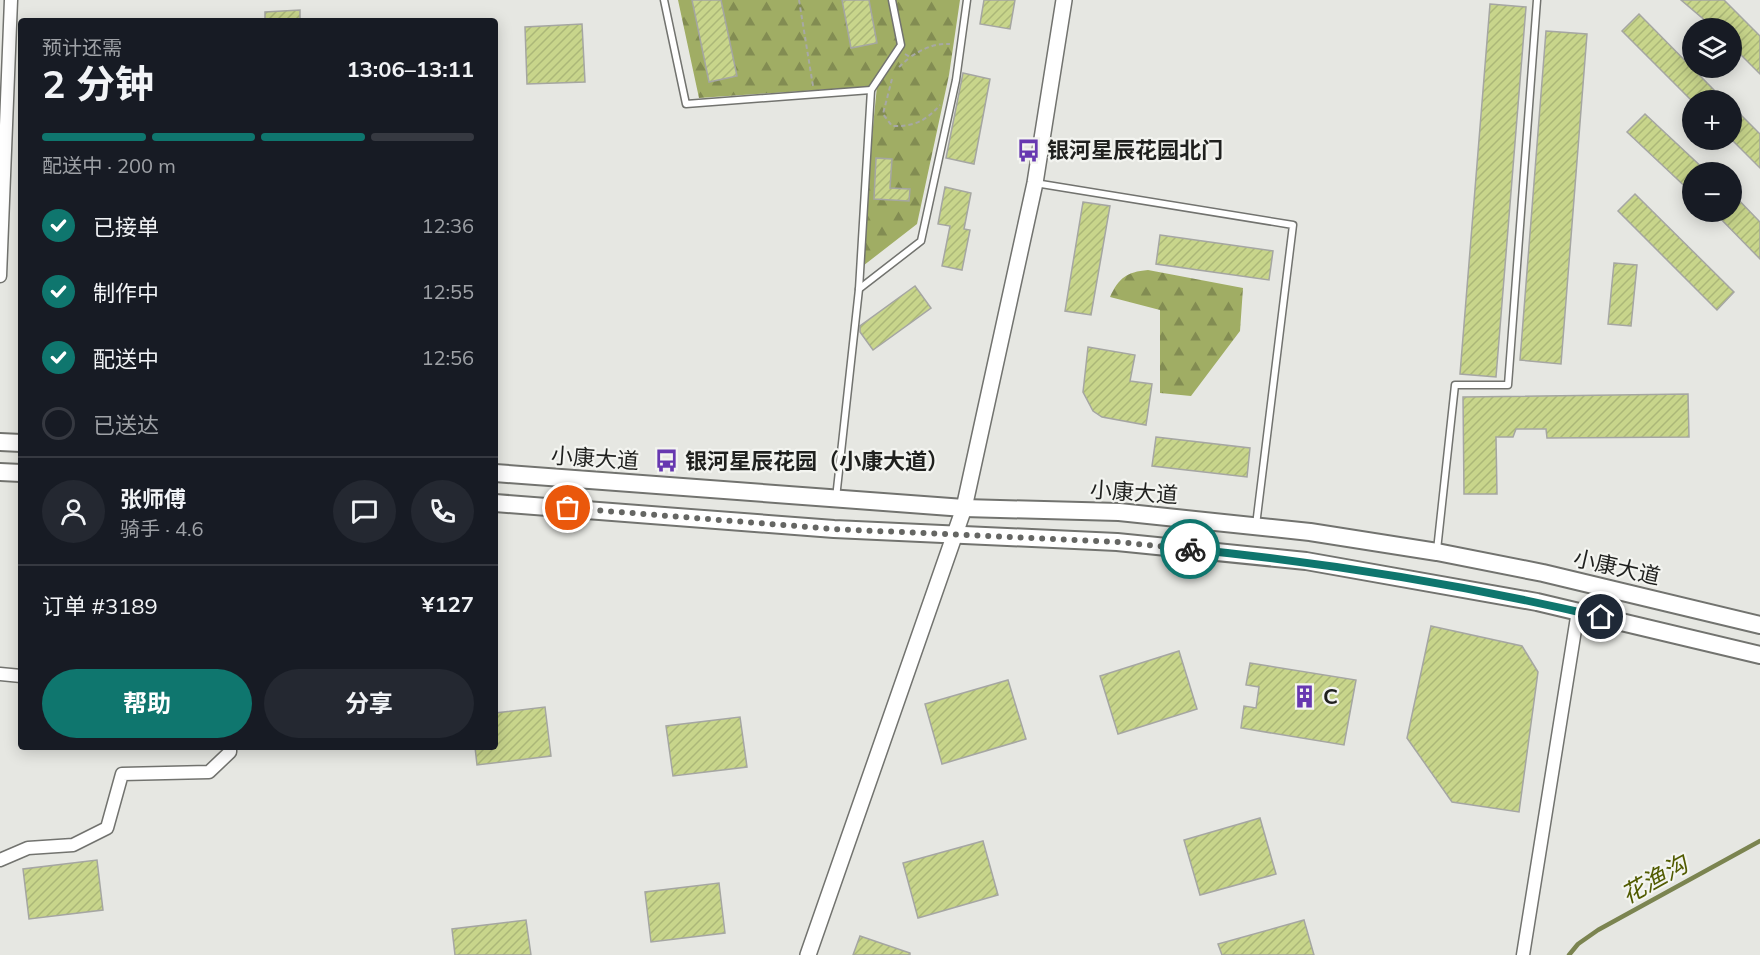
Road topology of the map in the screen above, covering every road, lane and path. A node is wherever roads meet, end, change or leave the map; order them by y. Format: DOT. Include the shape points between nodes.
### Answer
graph roads {
  1 [pos="11,0"];
  2 [pos="664,0"];
  3 [pos="798,0"];
  4 [pos="892,0"];
  5 [pos="967,0"];
  6 [pos="1064,0"];
  7 [pos="1537,0"];
  8 [pos="961,44"];
  9 [pos="897,50"];
  10 [pos="910,57"];
  11 [pos="871,90"];
  12 [pos="814,94"];
  13 [pos="943,102"];
  14 [pos="1035,183"];
  15 [pos="0,276"];
  16 [pos="858,289"];
  17 [pos="0,442"];
  18 [pos="18,443"];
  19 [pos="0,472"];
  20 [pos="18,473"];
  21 [pos="498,473"];
  22 [pos="836,499"];
  23 [pos="498,503"];
  24 [pos="964,508"];
  25 [pos="1256,526"];
  26 [pos="954,536"];
  27 [pos="1437,552"];
  28 [pos="1578,612"];
  29 [pos="1760,625"];
  30 [pos="1760,655"];
  31 [pos="0,674"];
  32 [pos="18,676"];
  33 [pos="230,750"];
  34 [pos="0,860"];
  35 [pos="808,955"];
  36 [pos="1523,955"];
  1 -- 15 [label="street"];
  2 -- 12 [label="lane" via="686,104"];
  3 -- 12 [label="path"];
  4 -- 9 [label="lane" via="901,45"];
  5 -- 8 [label="lane"];
  6 -- 14 [label="street"];
  7 -- 27 [label="lane" via="1508,385 1455,385"];
  8 -- 10 [label="path" via="939,44"];
  8 -- 16 [label="lane" via="921,241"];
  9 -- 10 [label="path"];
  9 -- 11 [label="lane"];
  10 -- 13 [label="path" via="895,72 886,97 884,114 892,126 920,122"];
  11 -- 12 [label="lane"];
  11 -- 16 [label="lane"];
  14 -- 24 [label="street"];
  14 -- 25 [label="lane" via="1293,225"];
  16 -- 22 [label="lane"];
  17 -- 18 [label="main road"];
  19 -- 20 [label="main road"];
  21 -- 22 [label="main road, 小康大道"];
  22 -- 24 [label="main road, 小康大道"];
  23 -- 26 [label="main road"];
  24 -- 25 [label="main road, 小康大道" via="1119,512"];
  24 -- 26 [label="street"];
  25 -- 27 [label="main road, 小康大道"];
  26 -- 28 [label="main road" via="1117,542 1306,561 1446,584"];
  26 -- 35 [label="street"];
  27 -- 29 [label="main road, 小康大道"];
  28 -- 30 [label="main road"];
  28 -- 36 [label="street"];
  31 -- 32 [label="street"];
  33 -- 34 [label="street" via="209,772 122,774 107,828 73,845 28,848"];
}
